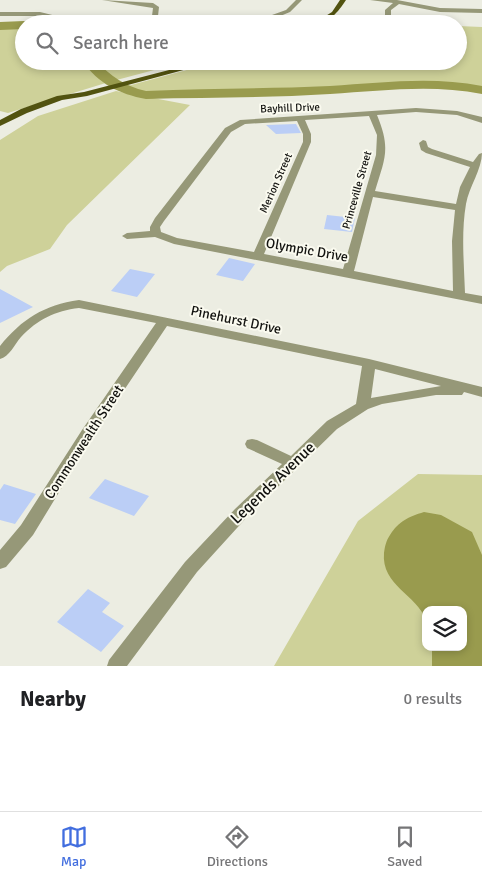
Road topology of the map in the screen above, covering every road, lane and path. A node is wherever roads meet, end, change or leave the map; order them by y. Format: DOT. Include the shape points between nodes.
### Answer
graph roads {
  1 [pos="106,0"];
  2 [pos="298,0"];
  3 [pos="343,0"];
  4 [pos="373,0"];
  5 [pos="393,1"];
  6 [pos="482,11"];
  7 [pos="344,13"];
  8 [pos="0,14"];
  9 [pos="388,14"];
  10 [pos="45,15"];
  11 [pos="155,15"];
  12 [pos="280,15"];
  13 [pos="331,15"];
  14 [pos="341,15"];
  15 [pos="166,70"];
  16 [pos="176,70"];
  17 [pos="134,80"];
  18 [pos="84,94"];
  19 [pos="372,114"];
  20 [pos="300,119"];
  21 [pos="482,120"];
  22 [pos="0,123"];
  23 [pos="0,133"];
  24 [pos="423,143"];
  25 [pos="482,156"];
  26 [pos="474,165"];
  27 [pos="369,192"];
  28 [pos="459,208"];
  29 [pos="156,234"];
  30 [pos="126,236"];
  31 [pos="258,256"];
  32 [pos="348,272"];
  33 [pos="459,296"];
  34 [pos="482,300"];
  35 [pos="165,320"];
  36 [pos="0,355"];
  37 [pos="369,363"];
  38 [pos="482,393"];
  39 [pos="363,406"];
  40 [pos="252,444"];
  41 [pos="293,463"];
  42 [pos="0,562"];
  43 [pos="116,666"];
  1 -- 11 [label="street" via="153,3"];
  2 -- 12 [label="street"];
  3 -- 13 [label="main road"];
  4 -- 5 [label="street"];
  5 -- 6 [label="street" via="440,10"];
  5 -- 9 [label="street"];
  7 -- 14 [label="main road"];
  8 -- 10 [label="street"];
  15 -- 17 [label="main road"];
  16 -- 17 [label="main road"];
  17 -- 18 [label="main road"];
  18 -- 22 [label="main road" via="60,98"];
  18 -- 23 [label="main road"];
  19 -- 20 [label="street, Bayhill Drive"];
  19 -- 21 [label="street, Bayhill Drive" via="430,110"];
  19 -- 27 [label="street, Princeville Street" via="382,144"];
  20 -- 29 [label="street, Bayhill Drive" via="254,120 232,127 159,220"];
  20 -- 31 [label="street, Merion Street" via="307,142"];
  24 -- 26 [label="street" via="429,152"];
  25 -- 26 [label="street"];
  26 -- 28 [label="street"];
  27 -- 28 [label="street"];
  27 -- 32 [label="street, Princeville Street"];
  28 -- 33 [label="street"];
  29 -- 30 [label="street, Olympic Drive"];
  29 -- 31 [label="street, Olympic Drive" via="174,241"];
  31 -- 32 [label="street, Olympic Drive"];
  32 -- 33 [label="street, Olympic Drive"];
  33 -- 34 [label="street, Olympic Drive"];
  35 -- 36 [label="street, Pinehurst Drive" via="79,304 64,305 51,308 26,325"];
  35 -- 37 [label="street, Pinehurst Drive"];
  35 -- 42 [label="street, Commonwealth Street" via="27,530"];
  37 -- 38 [label="street, Pinehurst Drive"];
  37 -- 39 [label="street"];
  38 -- 39 [label="street, Legends Avenue" via="436,390"];
  39 -- 41 [label="street, Legends Avenue" via="332,425"];
  40 -- 41 [label="street"];
  41 -- 43 [label="street, Legends Avenue" via="191,567"];
}
